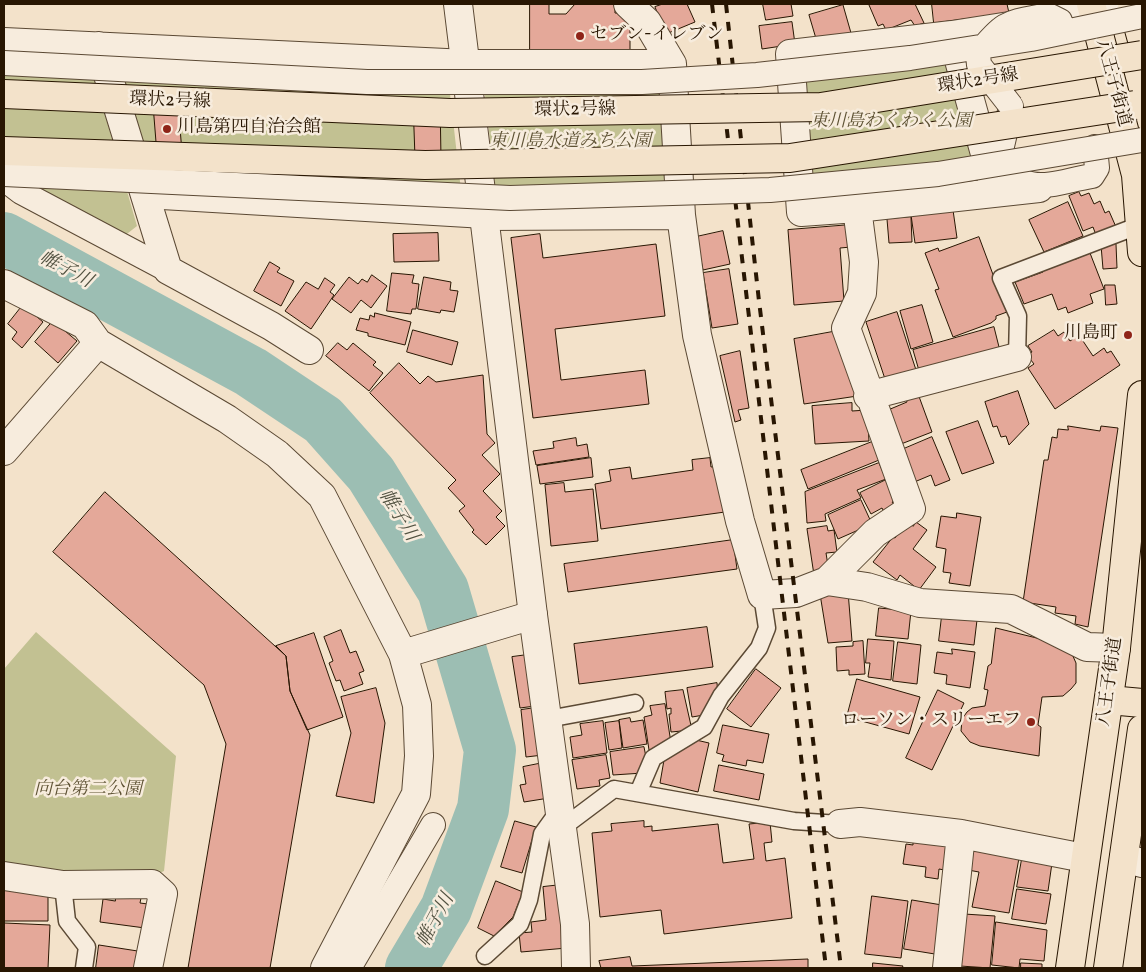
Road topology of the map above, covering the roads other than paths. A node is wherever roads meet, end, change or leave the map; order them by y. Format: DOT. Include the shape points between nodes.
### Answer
graph roads {
  1 [pos="458,4"];
  2 [pos="628,4"];
  3 [pos="1131,4"];
  4 [pos="1092,8"];
  5 [pos="1142,16"];
  6 [pos="1063,32"];
  7 [pos="952,35"];
  8 [pos="1142,40"];
  9 [pos="4,42"];
  10 [pos="99,46"];
  11 [pos="1142,55"];
  12 [pos="4,63"];
  13 [pos="467,64"];
  14 [pos="672,64"];
  15 [pos="4,94"];
  16 [pos="1142,104"];
  17 [pos="1142,140"];
  18 [pos="1096,148"];
  19 [pos="4,151"];
  20 [pos="4,174"];
  21 [pos="1110,174"];
  22 [pos="4,179"];
  23 [pos="1039,188"];
  24 [pos="995,192"];
  25 [pos="145,196"];
  26 [pos="857,208"];
  27 [pos="681,215"];
  28 [pos="485,216"];
  29 [pos="1140,225"];
  30 [pos="1142,252"];
  31 [pos="168,270"];
  32 [pos="4,284"];
  33 [pos="98,343"];
  34 [pos="309,350"];
  35 [pos="1017,358"];
  36 [pos="1142,395"];
  37 [pos="868,396"];
  38 [pos="4,452"];
  39 [pos="826,581"];
  40 [pos="762,595"];
  41 [pos="533,615"];
  42 [pos="1116,648"];
  43 [pos="413,651"];
  44 [pos="1109,700"];
  45 [pos="636,703"];
  46 [pos="1142,704"];
  47 [pos="548,719"];
  48 [pos="1142,729"];
  49 [pos="638,793"];
  50 [pos="561,818"];
  51 [pos="840,824"];
  52 [pos="434,825"];
  53 [pos="961,834"];
  54 [pos="1084,858"];
  55 [pos="1133,860"];
  56 [pos="4,876"];
  57 [pos="63,885"];
  58 [pos="484,956"];
  59 [pos="84,968"];
  60 [pos="148,968"];
  61 [pos="326,968"];
  62 [pos="349,968"];
  63 [pos="576,968"];
  64 [pos="947,968"];
  65 [pos="1070,968"];
  66 [pos="1108,968"];
  1 -- 13 [label="street"];
  2 -- 14 [label="street" via="647,22"];
  3 -- 4 [label="street"];
  3 -- 8 [label="main road"];
  4 -- 7 [label="street"];
  4 -- 29 [label="main road, 八王子街道" via="1136,175"];
  5 -- 6 [label="street, bridge"];
  6 -- 12 [label="street, bridge" via="910,58 757,75 642,82 367,82"];
  6 -- 18 [label="street, bridge" via="1060,22 1048,15 1008,23 978,54 979,65 1011,106 999,159 1009,175 1021,183 1037,186 1092,176 1097,168"];
  7 -- 24 [label="street"];
  7 -- 26 [label="street" via="790,54 802,212"];
  9 -- 10 [label="street"];
  10 -- 13 [label="street"];
  10 -- 25 [label="street"];
  11 -- 15 [label="main road, 環状2号線, bridge" via="821,107 450,113"];
  13 -- 14 [label="street"];
  13 -- 28 [label="street"];
  14 -- 27 [label="street"];
  16 -- 19 [label="main road, bridge" via="790,158 425,165"];
  17 -- 18 [label="street, bridge"];
  18 -- 20 [label="street, bridge" via="938,174 770,190 510,198"];
  21 -- 23 [label="street"];
  22 -- 31 [label="street" via="21,192"];
  23 -- 24 [label="street"];
  24 -- 26 [label="street"];
  25 -- 28 [label="street"];
  25 -- 31 [label="street"];
  26 -- 37 [label="street" via="864,262 862,294 846,328"];
  27 -- 28 [label="street"];
  27 -- 40 [label="street" via="697,335 740,521"];
  28 -- 41 [label="street"];
  29 -- 30 [label="main road, 八王子街道"];
  29 -- 35 [label="lane" via="1001,278 1018,316"];
  31 -- 34 [label="street"];
  32 -- 33 [label="street" via="85,325"];
  33 -- 38 [label="street"];
  33 -- 43 [label="street" via="227,419 277,454 322,496"];
  35 -- 37 [label="street"];
  36 -- 42 [label="main road, 八王子街道"];
  37 -- 39 [label="street" via="898,468 910,509 875,533"];
  39 -- 40 [label="street" via="796,593"];
  39 -- 42 [label="street" via="867,587 920,603 1011,609 1087,647"];
  40 -- 49 [label="lane" via="767,628 759,648 721,696 704,726 653,758"];
  41 -- 43 [label="street"];
  41 -- 47 [label="street"];
  42 -- 44 [label="main road, 八王子街道"];
  43 -- 61 [label="street" via="419,756 416,794"];
  44 -- 46 [label="main road"];
  44 -- 54 [label="main road, 八王子街道"];
  45 -- 47 [label="lane"];
  47 -- 50 [label="street"];
  48 -- 55 [label="main road"];
  49 -- 50 [label="lane" via="614,789"];
  49 -- 51 [label="lane" via="794,821"];
  50 -- 58 [label="lane" via="542,834 529,900 520,924"];
  50 -- 63 [label="street" via="575,924"];
  51 -- 53 [label="street" via="860,822"];
  52 -- 62 [label="street"];
  53 -- 54 [label="street"];
  53 -- 64 [label="street"];
  54 -- 65 [label="main road, 八王子街道"];
  55 -- 66 [label="main road"];
  56 -- 57 [label="street"];
  57 -- 59 [label="lane" via="66,921 86,947"];
  57 -- 60 [label="street" via="152,884 163,894"];
}
